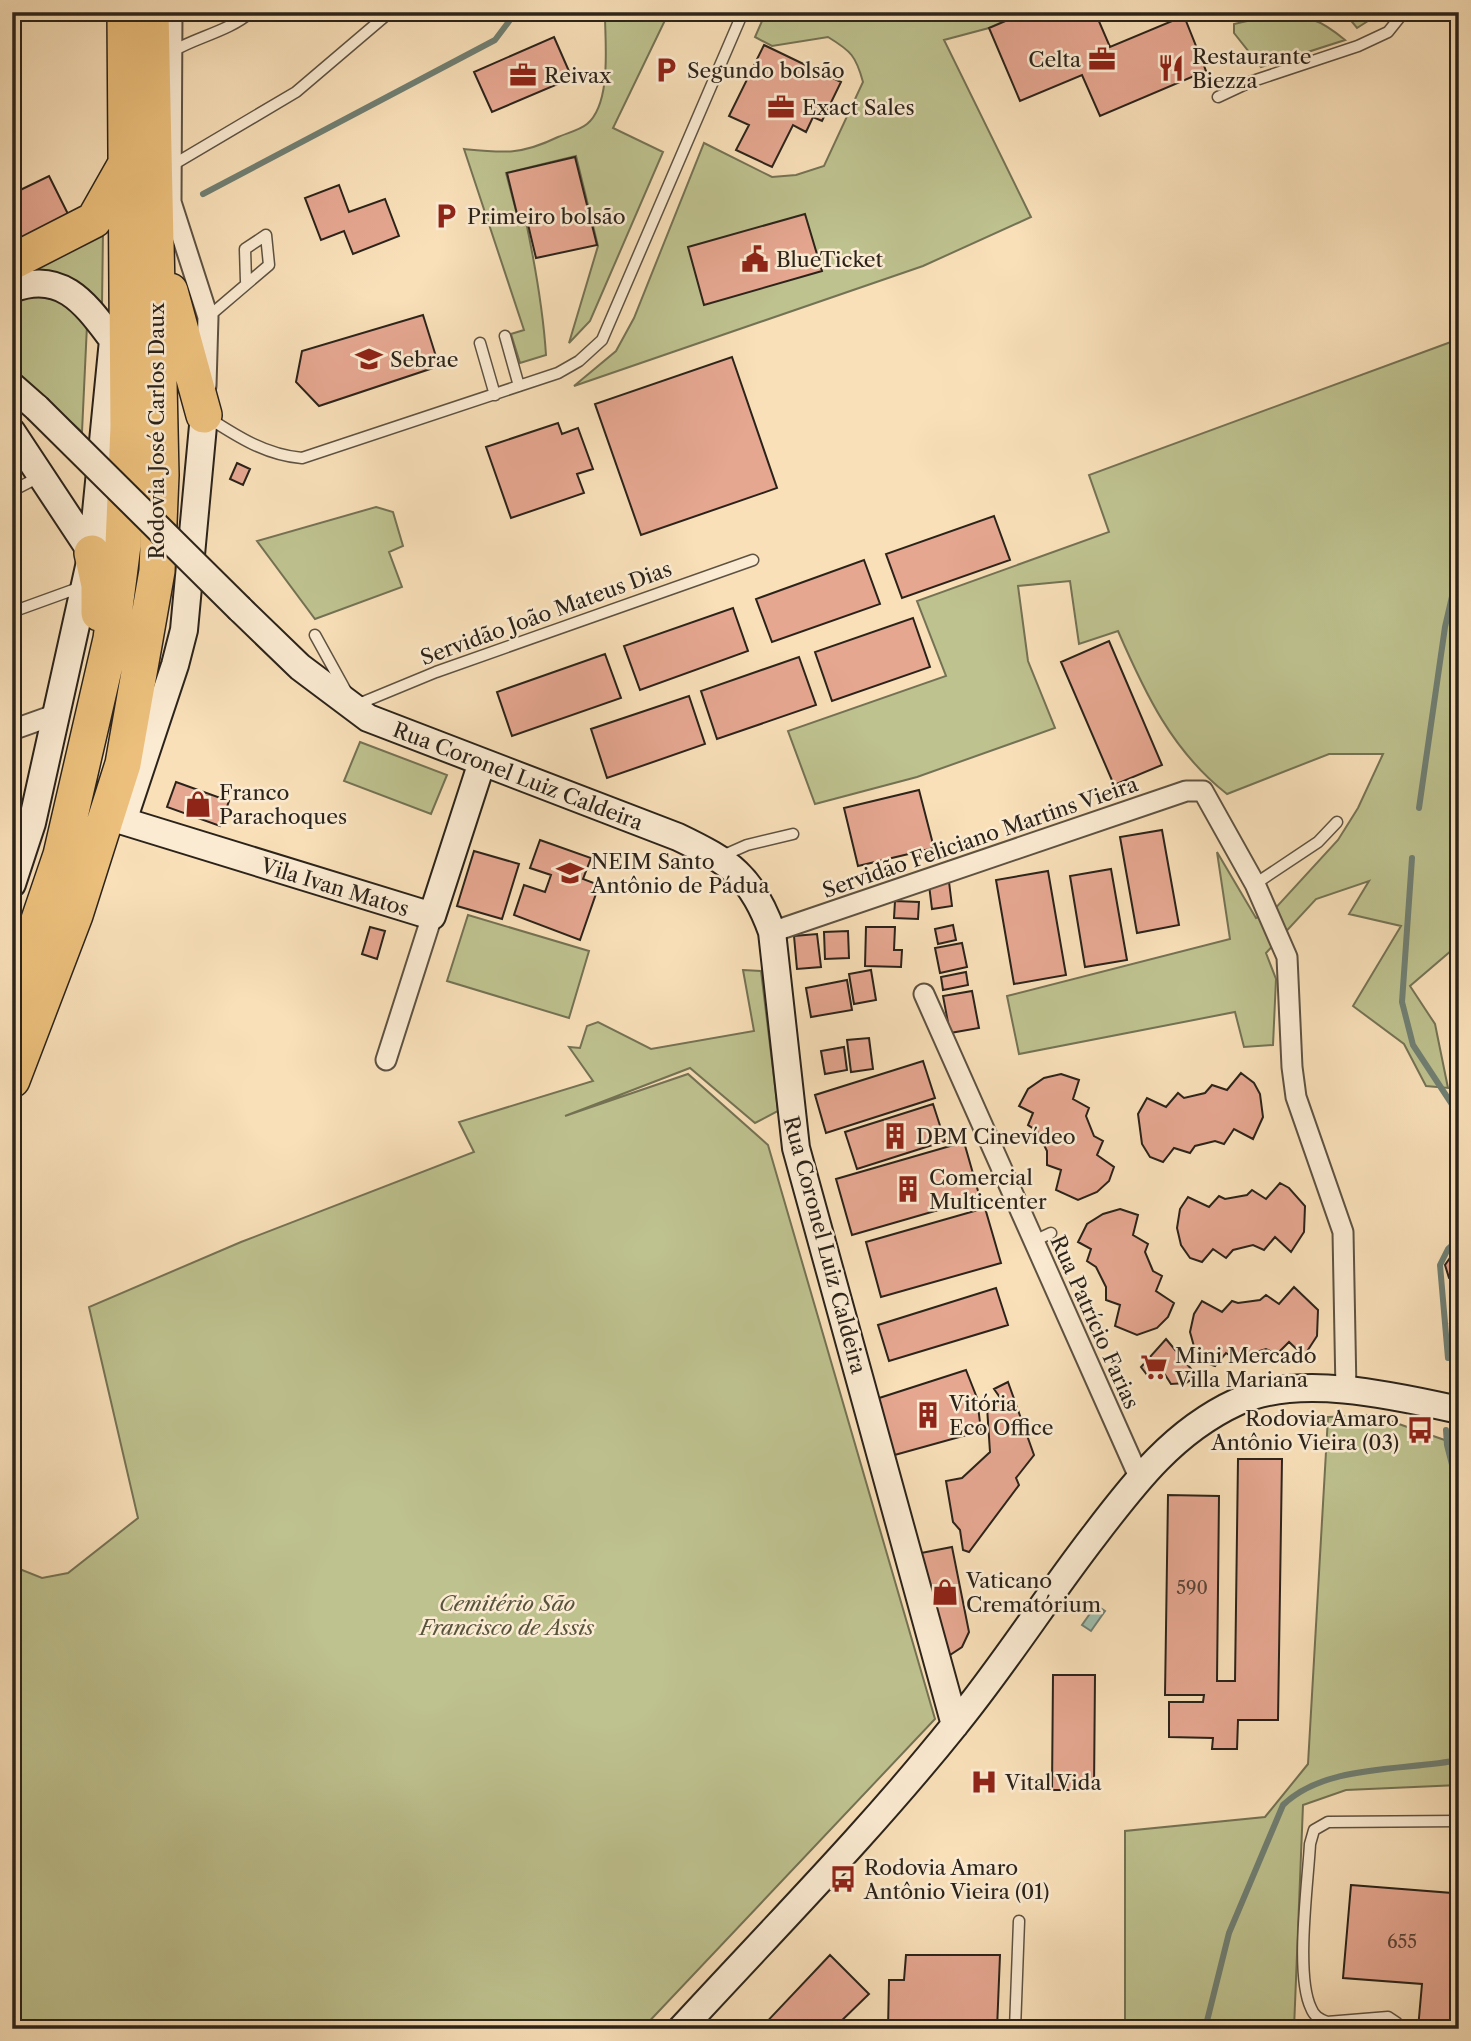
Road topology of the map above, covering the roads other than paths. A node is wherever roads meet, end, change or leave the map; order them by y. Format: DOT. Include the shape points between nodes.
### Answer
graph roads {
  1 [pos="172,12"];
  2 [pos="251,12"];
  3 [pos="390,12"];
  4 [pos="743,12"];
  5 [pos="1404,12"];
  6 [pos="130,17"];
  7 [pos="173,51"];
  8 [pos="1218,97"];
  9 [pos="127,161"];
  10 [pos="170,166"];
  11 [pos="154,230"];
  12 [pos="12,262"];
  13 [pos="246,281"];
  14 [pos="12,289"];
  15 [pos="127,298"];
  16 [pos="208,317"];
  17 [pos="505,336"];
  18 [pos="113,341"];
  19 [pos="480,343"];
  20 [pos="12,386"];
  21 [pos="519,386"];
  22 [pos="495,395"];
  23 [pos="204,415"];
  24 [pos="12,432"];
  25 [pos="43,475"];
  26 [pos="12,491"];
  27 [pos="753,560"];
  28 [pos="89,570"];
  29 [pos="12,612"];
  30 [pos="315,635"];
  31 [pos="97,704"];
  32 [pos="352,707"];
  33 [pos="57,714"];
  34 [pos="12,730"];
  35 [pos="482,762"];
  36 [pos="123,821"];
  37 [pos="1338,822"];
  38 [pos="793,834"];
  39 [pos="718,858"];
  40 [pos="12,884"];
  41 [pos="1255,884"];
  42 [pos="75,915"];
  43 [pos="432,916"];
  44 [pos="772,932"];
  45 [pos="924,994"];
  46 [pos="12,999"];
  47 [pos="386,1060"];
  48 [pos="12,1080"];
  49 [pos="1346,1391"];
  50 [pos="1459,1410"];
  51 [pos="1139,1477"];
  52 [pos="955,1725"];
  53 [pos="1459,1821"];
  54 [pos="1020,1921"];
  55 [pos="681,2029"];
  56 [pos="1015,2029"];
  57 [pos="1396,2029"];
  1 -- 7 [label="street"];
  2 -- 7 [label="lane"];
  3 -- 10 [label="lane" via="296,92"];
  4 -- 21 [label="lane" via="602,340 558,373"];
  5 -- 8 [label="lane" via="1388,32 1358,46"];
  6 -- 9 [label="highway, Rodovia José Carlos Daux"];
  6 -- 11 [label="highway, Rodovia José Carlos Daux"];
  7 -- 10 [label="street"];
  9 -- 12 [label="highway" via="94,220"];
  9 -- 15 [label="highway, Rodovia José Carlos Daux"];
  10 -- 16 [label="street" via="171,202"];
  11 -- 23 [label="highway"];
  11 -- 42 [label="highway, Rodovia José Carlos Daux" via="161,475 156,571 123,764"];
  13 -- 16 [label="lane"];
  14 -- 18 [label="main road" via="44,284 60,287 87,305"];
  15 -- 18 [label="highway"];
  15 -- 31 [label="highway, Rodovia José Carlos Daux" via="128,477 111,639"];
  16 -- 23 [label="street"];
  17 -- 21 [label="lane"];
  18 -- 28 [label="main road"];
  19 -- 22 [label="lane"];
  20 -- 32 [label="main road, Rua Coronel Luiz Caldeira, bridge" via="300,667"];
  21 -- 22 [label="lane"];
  22 -- 23 [label="lane" via="302,458 278,456"];
  23 -- 36 [label="main road" via="184,629"];
  24 -- 25 [label="main road"];
  25 -- 26 [label="lane"];
  25 -- 28 [label="main road"];
  27 -- 32 [label="lane, Servidão João Mateus Dias" via="436,672"];
  28 -- 29 [label="lane"];
  28 -- 31 [label="highway" via="99,585"];
  28 -- 33 [label="main road"];
  30 -- 32 [label="lane"];
  31 -- 46 [label="highway, Rodovia José Carlos Daux" via="61,855"];
  32 -- 35 [label="main road, Rua Coronel Luiz Caldeira" via="391,728"];
  33 -- 34 [label="street"];
  33 -- 40 [label="main road" via="32,823"];
  35 -- 39 [label="main road, Rua Coronel Luiz Caldeira" via="621,813"];
  35 -- 43 [label="main road, Vila Ivan Matos"];
  36 -- 42 [label="highway"];
  36 -- 43 [label="main road, Vila Ivan Matos"];
  37 -- 41 [label="lane" via="1318,842"];
  38 -- 39 [label="lane" via="747,845"];
  39 -- 44 [label="main road, Rua Coronel Luiz Caldeira" via="736,870 761,901"];
  41 -- 44 [label="street, Servidão Feliciano Martins Vieira" via="1203,791 1186,791"];
  41 -- 49 [label="street" via="1287,957 1296,1097 1343,1232"];
  42 -- 48 [label="highway, Rodovia José Carlos Daux"];
  43 -- 47 [label="street"];
  44 -- 52 [label="main road, Rua Coronel Luiz Caldeira" via="796,1148"];
  45 -- 51 [label="street, Rua Patrício Farias" via="1042,1237"];
  49 -- 50 [label="main road"];
  49 -- 51 [label="main road" via="1270,1392 1239,1400 1187,1432"];
  51 -- 52 [label="main road"];
  52 -- 55 [label="main road"];
  53 -- 57 [label="lane" via="1328,1822 1314,1830 1304,1973 1311,2010 1327,2022 1388,2017 1397,2023"];
  54 -- 56 [label="lane"];
}
